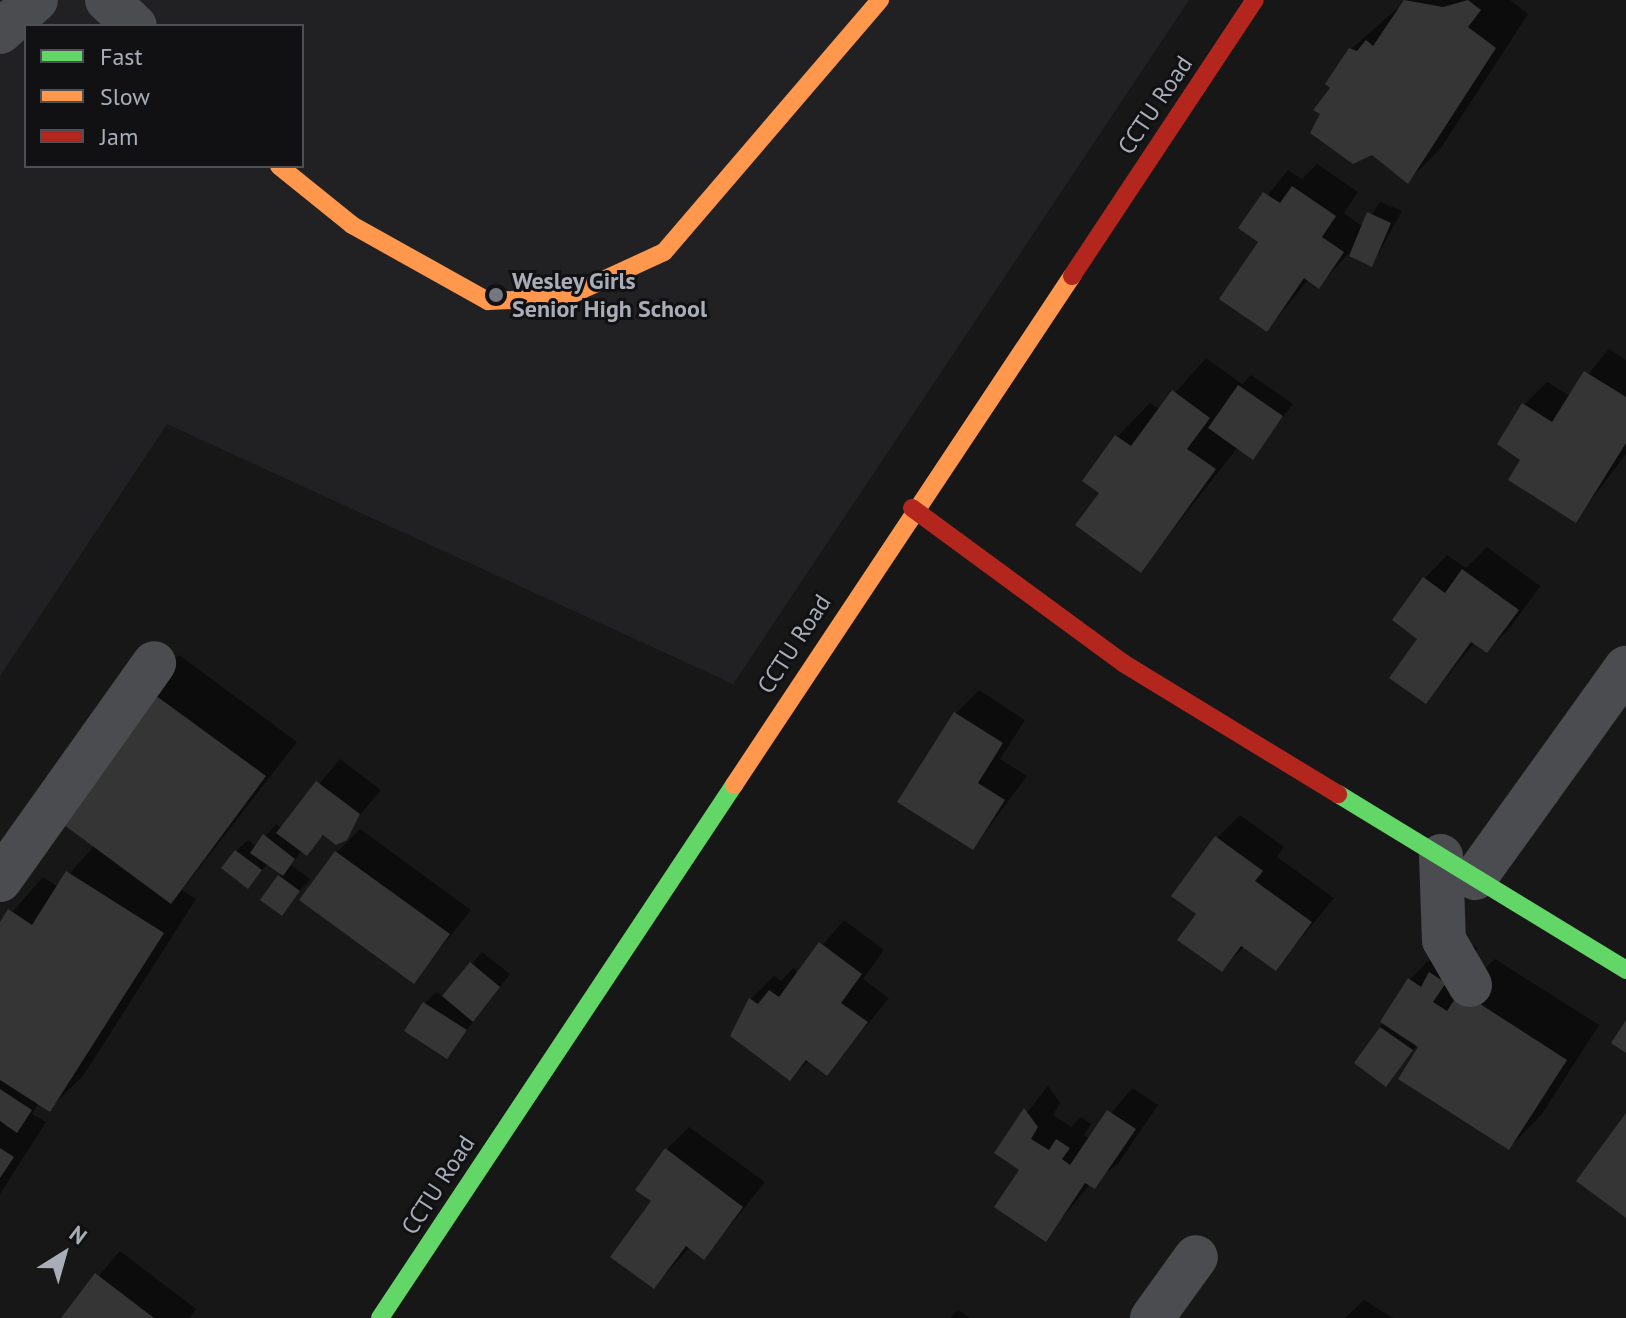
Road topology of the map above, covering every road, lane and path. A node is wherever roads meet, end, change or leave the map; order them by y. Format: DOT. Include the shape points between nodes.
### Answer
graph roads {
  1 [pos="36,0"];
  2 [pos="107,0"];
  3 [pos="880,0"];
  4 [pos="1255,0"];
  5 [pos="133,24"];
  6 [pos="0,32"];
  7 [pos="281,168"];
  8 [pos="912,508"];
  9 [pos="154,663"];
  10 [pos="1626,668"];
  11 [pos="1458,867"];
  12 [pos="0,880"];
  13 [pos="1626,970"];
  14 [pos="1470,985"];
  15 [pos="1196,1257"];
  16 [pos="380,1318"];
  17 [pos="1152,1318"];
  1 -- 6 [label="street"];
  2 -- 5 [label="street"];
  3 -- 7 [label="street" via="664,252 564,298 488,301 352,225"];
  4 -- 8 [label="street, CCTU Road"];
  8 -- 11 [label="street" via="1123,663"];
  8 -- 16 [label="street, CCTU Road"];
  9 -- 12 [label="street"];
  10 -- 11 [label="street"];
  11 -- 13 [label="street"];
  11 -- 14 [label="street" via="1444,940"];
  15 -- 17 [label="street"];
}
